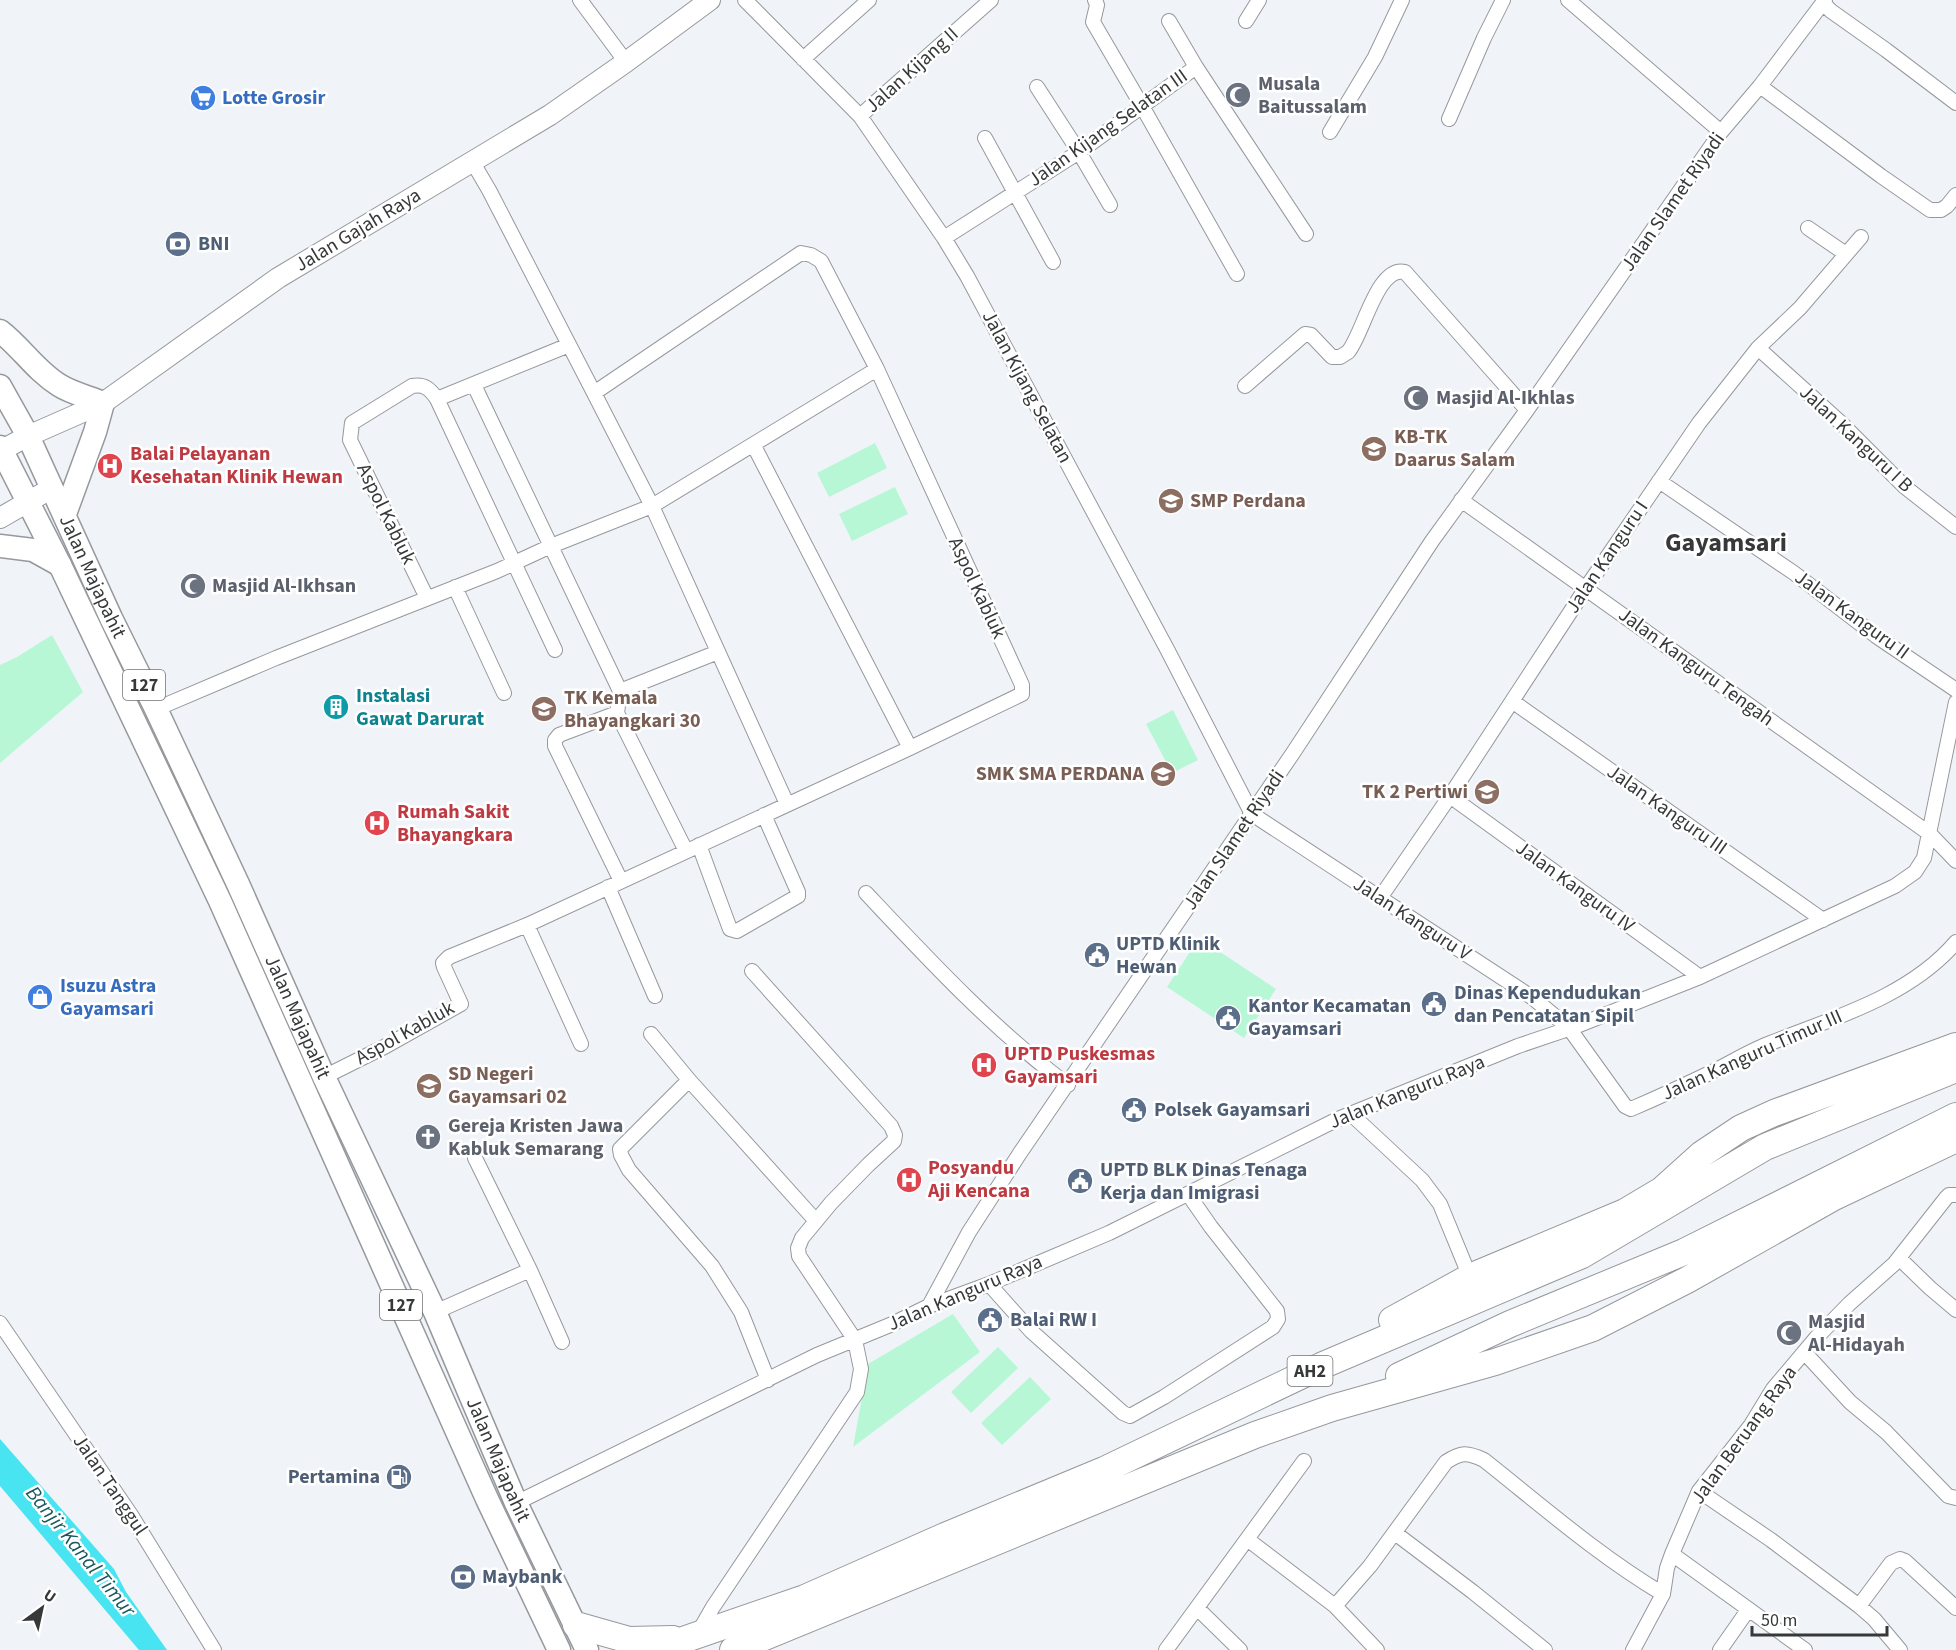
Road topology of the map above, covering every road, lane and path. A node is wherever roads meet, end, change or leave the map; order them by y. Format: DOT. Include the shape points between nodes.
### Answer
graph roads {
  1 [pos="580,0"];
  2 [pos="710,0"];
  3 [pos="745,0"];
  4 [pos="868,0"];
  5 [pos="991,0"];
  6 [pos="1095,0"];
  7 [pos="1259,0"];
  8 [pos="1402,0"];
  9 [pos="1503,0"];
  10 [pos="1824,2"];
  11 [pos="1577,3"];
  12 [pos="1169,21"];
  13 [pos="1246,21"];
  14 [pos="803,59"];
  15 [pos="626,62"];
  16 [pos="1196,67"];
  17 [pos="1760,86"];
  18 [pos="1037,87"];
  19 [pos="1956,103"];
  20 [pos="1142,106"];
  21 [pos="860,116"];
  22 [pos="1449,119"];
  23 [pos="1330,132"];
  24 [pos="1721,132"];
  25 [pos="985,138"];
  26 [pos="1079,152"];
  27 [pos="472,161"];
  28 [pos="1015,192"];
  29 [pos="1956,195"];
  30 [pos="1110,205"];
  31 [pos="1808,228"];
  32 [pos="1306,234"];
  33 [pos="1861,237"];
  34 [pos="944,238"];
  35 [pos="1846,254"];
  36 [pos="1053,262"];
  37 [pos="1237,274"];
  38 [pos="0,331"];
  39 [pos="568,345"];
  40 [pos="1758,348"];
  41 [pos="878,369"];
  42 [pos="474,385"];
  43 [pos="0,386"];
  44 [pos="1245,386"];
  45 [pos="594,393"];
  46 [pos="437,399"];
  47 [pos="103,403"];
  48 [pos="1527,410"];
  49 [pos="28,436"];
  50 [pos="754,446"];
  51 [pos="1,449"];
  52 [pos="1659,481"];
  53 [pos="52,488"];
  54 [pos="1461,500"];
  55 [pos="28,501"];
  56 [pos="651,506"];
  57 [pos="65,514"];
  58 [pos="0,518"];
  59 [pos="1956,527"];
  60 [pos="0,546"];
  61 [pos="551,546"];
  62 [pos="515,563"];
  63 [pos="60,565"];
  64 [pos="455,587"];
  65 [pos="1586,588"];
  66 [pos="427,598"];
  67 [pos="555,650"];
  68 [pos="718,652"];
  69 [pos="1956,690"];
  70 [pos="620,691"];
  71 [pos="504,693"];
  72 [pos="1512,701"];
  73 [pos="1956,702"];
  74 [pos="156,709"];
  75 [pos="617,713"];
  76 [pos="1951,747"];
  77 [pos="910,748"];
  78 [pos="1450,796"];
  79 [pos="787,804"];
  80 [pos="1252,814"];
  81 [pos="764,815"];
  82 [pos="1930,834"];
  83 [pos="693,848"];
  84 [pos="1956,861"];
  85 [pos="621,881"];
  86 [pos="238,884"];
  87 [pos="608,887"];
  88 [pos="866,893"];
  89 [pos="1380,898"];
  90 [pos="220,901"];
  91 [pos="1823,920"];
  92 [pos="527,925"];
  93 [pos="1956,942"];
  94 [pos="752,971"];
  95 [pos="1700,977"];
  96 [pos="655,996"];
  97 [pos="1569,1028"];
  98 [pos="651,1034"];
  99 [pos="581,1044"];
  100 [pos="1956,1046"];
  101 [pos="1956,1069"];
  102 [pos="324,1077"];
  103 [pos="689,1080"];
  104 [pos="1068,1085"];
  105 [pos="1351,1114"];
  106 [pos="1956,1116"];
  107 [pos="1956,1139"];
  108 [pos="475,1158"];
  109 [pos="1188,1194"];
  110 [pos="1953,1195"];
  111 [pos="816,1221"];
  112 [pos="1899,1257"];
  113 [pos="530,1270"];
  114 [pos="1470,1277"];
  115 [pos="988,1284"];
  116 [pos="929,1306"];
  117 [pos="1956,1310"];
  118 [pos="435,1312"];
  119 [pos="0,1323"];
  120 [pos="855,1340"];
  121 [pos="562,1342"];
  122 [pos="1805,1353"];
  123 [pos="1321,1366"];
  124 [pos="768,1380"];
  125 [pos="1332,1408"];
  126 [pos="1304,1461"];
  127 [pos="1699,1491"];
  128 [pos="1956,1498"];
  129 [pos="516,1503"];
  130 [pos="1395,1533"];
  131 [pos="1247,1539"];
  132 [pos="1672,1554"];
  133 [pos="1663,1594"];
  134 [pos="1335,1606"];
  135 [pos="1859,1606"];
  136 [pos="1197,1608"];
  137 [pos="1956,1608"];
  138 [pos="1748,1610"];
  139 [pos="576,1625"];
  140 [pos="691,1637"];
  141 [pos="214,1650"];
  142 [pos="559,1650"];
  143 [pos="587,1650"];
  144 [pos="654,1650"];
  145 [pos="733,1650"];
  146 [pos="1166,1650"];
  147 [pos="1240,1650"];
  148 [pos="1377,1650"];
  149 [pos="1545,1650"];
  150 [pos="1633,1650"];
  151 [pos="1720,1650"];
  152 [pos="1805,1650"];
  153 [pos="1900,1650"];
  1 -- 15 [label="street"];
  2 -- 15 [label="main road, Jalan Gajah Raya"];
  3 -- 14 [label="street, Jalan Kijang Selatan"];
  4 -- 14 [label="street"];
  5 -- 21 [label="street, Jalan Kijang II"];
  6 -- 20 [label="street" via="1093,22"];
  7 -- 13 [label="street"];
  8 -- 23 [label="street" via="1375,57"];
  9 -- 22 [label="street"];
  10 -- 17 [label="street, Jalan Slamet Riyadi"];
  10 -- 19 [label="street"];
  11 -- 24 [label="street"];
  12 -- 16 [label="street"];
  14 -- 21 [label="street, Jalan Kijang Selatan"];
  15 -- 27 [label="main road, Jalan Gajah Raya" via="550,115"];
  16 -- 20 [label="street, Jalan Kijang Selatan III"];
  16 -- 32 [label="street, Jalan Kijang Selatan III"];
  17 -- 24 [label="street, Jalan Slamet Riyadi"];
  17 -- 29 [label="street" via="1930,210 1941,210"];
  18 -- 26 [label="street"];
  20 -- 26 [label="street, Jalan Kijang Selatan III"];
  20 -- 37 [label="street"];
  21 -- 34 [label="street, Jalan Kijang Selatan"];
  24 -- 48 [label="street, Jalan Slamet Riyadi"];
  25 -- 28 [label="street"];
  26 -- 28 [label="street, Jalan Kijang Selatan III"];
  26 -- 30 [label="street"];
  27 -- 39 [label="street"];
  27 -- 47 [label="main road, Jalan Gajah Raya" via="278,278"];
  28 -- 34 [label="street, Jalan Kijang Selatan III"];
  28 -- 36 [label="street"];
  31 -- 35 [label="street"];
  33 -- 35 [label="street, Jalan Kanguru I"];
  34 -- 80 [label="street, Jalan Kijang Selatan"];
  35 -- 40 [label="street, Jalan Kanguru I" via="1800,308"];
  38 -- 47 [label="main road" via="60,386"];
  39 -- 42 [label="street"];
  39 -- 45 [label="street"];
  40 -- 52 [label="street, Jalan Kanguru I"];
  40 -- 59 [label="street, Jalan Kanguru I B" via="1905,487"];
  41 -- 45 [label="street, Aspol Kabluk" via="821,261 801,253"];
  41 -- 50 [label="street"];
  41 -- 77 [label="street, Aspol Kabluk" via="1022,685 1022,694"];
  42 -- 46 [label="street"];
  42 -- 61 [label="street"];
  43 -- 49 [label="main road, Jalan Majapahit / 127"];
  44 -- 48 [label="street" via="1305,334 1311,334 1332,357 1340,357 1351,349 1378,290 1391,273 1401,270"];
  45 -- 56 [label="street"];
  46 -- 62 [label="street"];
  46 -- 66 [label="street, Aspol Kabluk" via="429,388 412,386 352,423 350,431 350,440"];
  47 -- 49 [label="main road, Jalan Gajah Raya"];
  47 -- 57 [label="main road"];
  48 -- 54 [label="street, Jalan Slamet Riyadi"];
  49 -- 51 [label="main road, Jalan Gajah Raya"];
  49 -- 53 [label="main road, Jalan Majapahit / 127"];
  50 -- 56 [label="street"];
  50 -- 77 [label="street"];
  51 -- 55 [label="main road, Jalan Majapahit / 127"];
  52 -- 65 [label="street, Jalan Kanguru I"];
  52 -- 69 [label="street, Jalan Kanguru II"];
  53 -- 55 [label="main road"];
  53 -- 57 [label="main road, Jalan Majapahit / 127"];
  54 -- 65 [label="street, Jalan Kanguru Tengah"];
  54 -- 80 [label="street, Jalan Slamet Riyadi"];
  55 -- 58 [label="main road"];
  55 -- 63 [label="main road, Jalan Majapahit / 127"];
  56 -- 61 [label="street"];
  56 -- 68 [label="street"];
  57 -- 74 [label="main road, Jalan Majapahit / 127"];
  60 -- 63 [label="main road" via="33,550"];
  61 -- 62 [label="street"];
  61 -- 70 [label="street"];
  62 -- 64 [label="street"];
  62 -- 67 [label="street"];
  63 -- 90 [label="main road, Jalan Majapahit / 127"];
  64 -- 66 [label="street"];
  64 -- 71 [label="street"];
  65 -- 72 [label="street, Jalan Kanguru I"];
  65 -- 82 [label="street, Jalan Kanguru Tengah"];
  66 -- 74 [label="street"];
  68 -- 70 [label="street"];
  68 -- 79 [label="street"];
  70 -- 75 [label="street"];
  72 -- 78 [label="street, Jalan Kanguru I"];
  72 -- 91 [label="street, Jalan Kanguru III"];
  73 -- 76 [label="street, Jalan Kanguru Raya"];
  74 -- 86 [label="main road, Jalan Majapahit / 127"];
  75 -- 83 [label="street"];
  75 -- 85 [label="street" via="560,735 555,746"];
  76 -- 82 [label="street, Jalan Kanguru Raya"];
  77 -- 79 [label="street, Aspol Kabluk"];
  78 -- 89 [label="street, Jalan Kanguru I"];
  78 -- 95 [label="street, Jalan Kanguru IV"];
  79 -- 81 [label="street, Aspol Kabluk"];
  80 -- 89 [label="street, Jalan Kanguru V"];
  80 -- 104 [label="street, Jalan Slamet Riyadi"];
  81 -- 83 [label="street, Aspol Kabluk"];
  81 -- 83 [label="street" via="798,896 737,932 730,929"];
  82 -- 84 [label="street, Jalan Kanguru Tengah"];
  82 -- 91 [label="street, Jalan Kanguru Raya" via="1924,858 1904,881"];
  83 -- 85 [label="street, Aspol Kabluk"];
  85 -- 87 [label="street, Aspol Kabluk"];
  86 -- 90 [label="main road"];
  86 -- 102 [label="main road, Jalan Majapahit / 127"];
  87 -- 92 [label="street, Aspol Kabluk"];
  87 -- 96 [label="street"];
  88 -- 104 [label="street" via="955,987"];
  89 -- 97 [label="street, Jalan Kanguru V" via="1521,989"];
  90 -- 142 [label="main road, Jalan Majapahit / 127" via="487,1500"];
  91 -- 95 [label="street, Jalan Kanguru Raya"];
  92 -- 99 [label="street"];
  92 -- 102 [label="street, Aspol Kabluk" via="448,957 443,963 461,1004"];
  93 -- 97 [label="street, Jalan Kanguru Timur III" via="1911,980 1862,1007 1767,1044 1631,1109 1622,1104"];
  94 -- 111 [label="street" via="895,1135 894,1141"];
  95 -- 97 [label="street, Jalan Kanguru Raya"];
  97 -- 105 [label="street, Jalan Kanguru Raya"];
  98 -- 103 [label="street"];
  100 -- 114 [label="highway" via="1793,1105 1742,1128 1702,1154 1662,1190 1625,1212"];
  101 -- 123 [label="highway, AH2" via="1765,1147 1582,1255"];
  102 -- 118 [label="main road, Jalan Majapahit / 127"];
  103 -- 111 [label="street"];
  103 -- 124 [label="street" via="620,1149 621,1155 629,1170 712,1266 741,1312"];
  104 -- 116 [label="street, Jalan Slamet Riyadi" via="969,1232"];
  105 -- 109 [label="street, Jalan Kanguru Raya"];
  105 -- 114 [label="street" via="1422,1180 1440,1204"];
  106 -- 125 [label="highway, AH2" via="1684,1252 1510,1324"];
  107 -- 125 [label="highway, AH2" via="1834,1197 1593,1328 1496,1362"];
  108 -- 113 [label="street"];
  109 -- 115 [label="street, Jalan Kanguru Raya" via="1109,1233"];
  109 -- 115 [label="street" via="1277,1311 1278,1320 1273,1327 1130,1416 1031,1331"];
  110 -- 112 [label="street, Jalan Beruang Raya"];
  111 -- 120 [label="street" via="802,1239 799,1256"];
  112 -- 117 [label="street"];
  112 -- 122 [label="street, Jalan Beruang Raya"];
  113 -- 118 [label="street"];
  113 -- 121 [label="street"];
  114 -- 123 [label="highway" via="1408,1310"];
  115 -- 116 [label="street, Jalan Kanguru Raya"];
  116 -- 120 [label="street, Jalan Kanguru Raya"];
  118 -- 129 [label="main road, Jalan Majapahit / 127"];
  119 -- 141 [label="street, Jalan Tanggul" via="131,1515"];
  120 -- 124 [label="street, Jalan Kanguru Raya"];
  120 -- 140 [label="street" via="861,1369 857,1392"];
  122 -- 127 [label="street, Jalan Beruang Raya" via="1773,1389 1751,1425"];
  122 -- 128 [label="street" via="1850,1402 1886,1432 1948,1496"];
  123 -- 140 [label="highway, AH2" via="1104,1470 805,1598"];
  124 -- 129 [label="street, Jalan Kanguru Raya"];
  125 -- 145 [label="highway, AH2" via="1255,1435"];
  126 -- 131 [label="street"];
  127 -- 132 [label="street, Jalan Beruang Raya"];
  127 -- 135 [label="street"];
  129 -- 139 [label="main road, Jalan Majapahit / 127"];
  130 -- 133 [label="street" via="1446,1462 1457,1454 1470,1454 1484,1460"];
  130 -- 134 [label="street"];
  130 -- 149 [label="street"];
  131 -- 134 [label="street"];
  131 -- 136 [label="street"];
  132 -- 133 [label="street, Jalan Beruang Raya"];
  132 -- 138 [label="street"];
  133 -- 150 [label="street, Jalan Beruang Raya"];
  134 -- 148 [label="street"];
  135 -- 137 [label="street" via="1891,1563 1900,1559"];
  135 -- 153 [label="street"];
  136 -- 146 [label="street"];
  136 -- 147 [label="street"];
  138 -- 151 [label="street"];
  138 -- 152 [label="street"];
  139 -- 140 [label="highway" via="629,1640"];
  139 -- 143 [label="main road, Jalan Majapahit / 127"];
  140 -- 144 [label="highway, AH2"];
}
